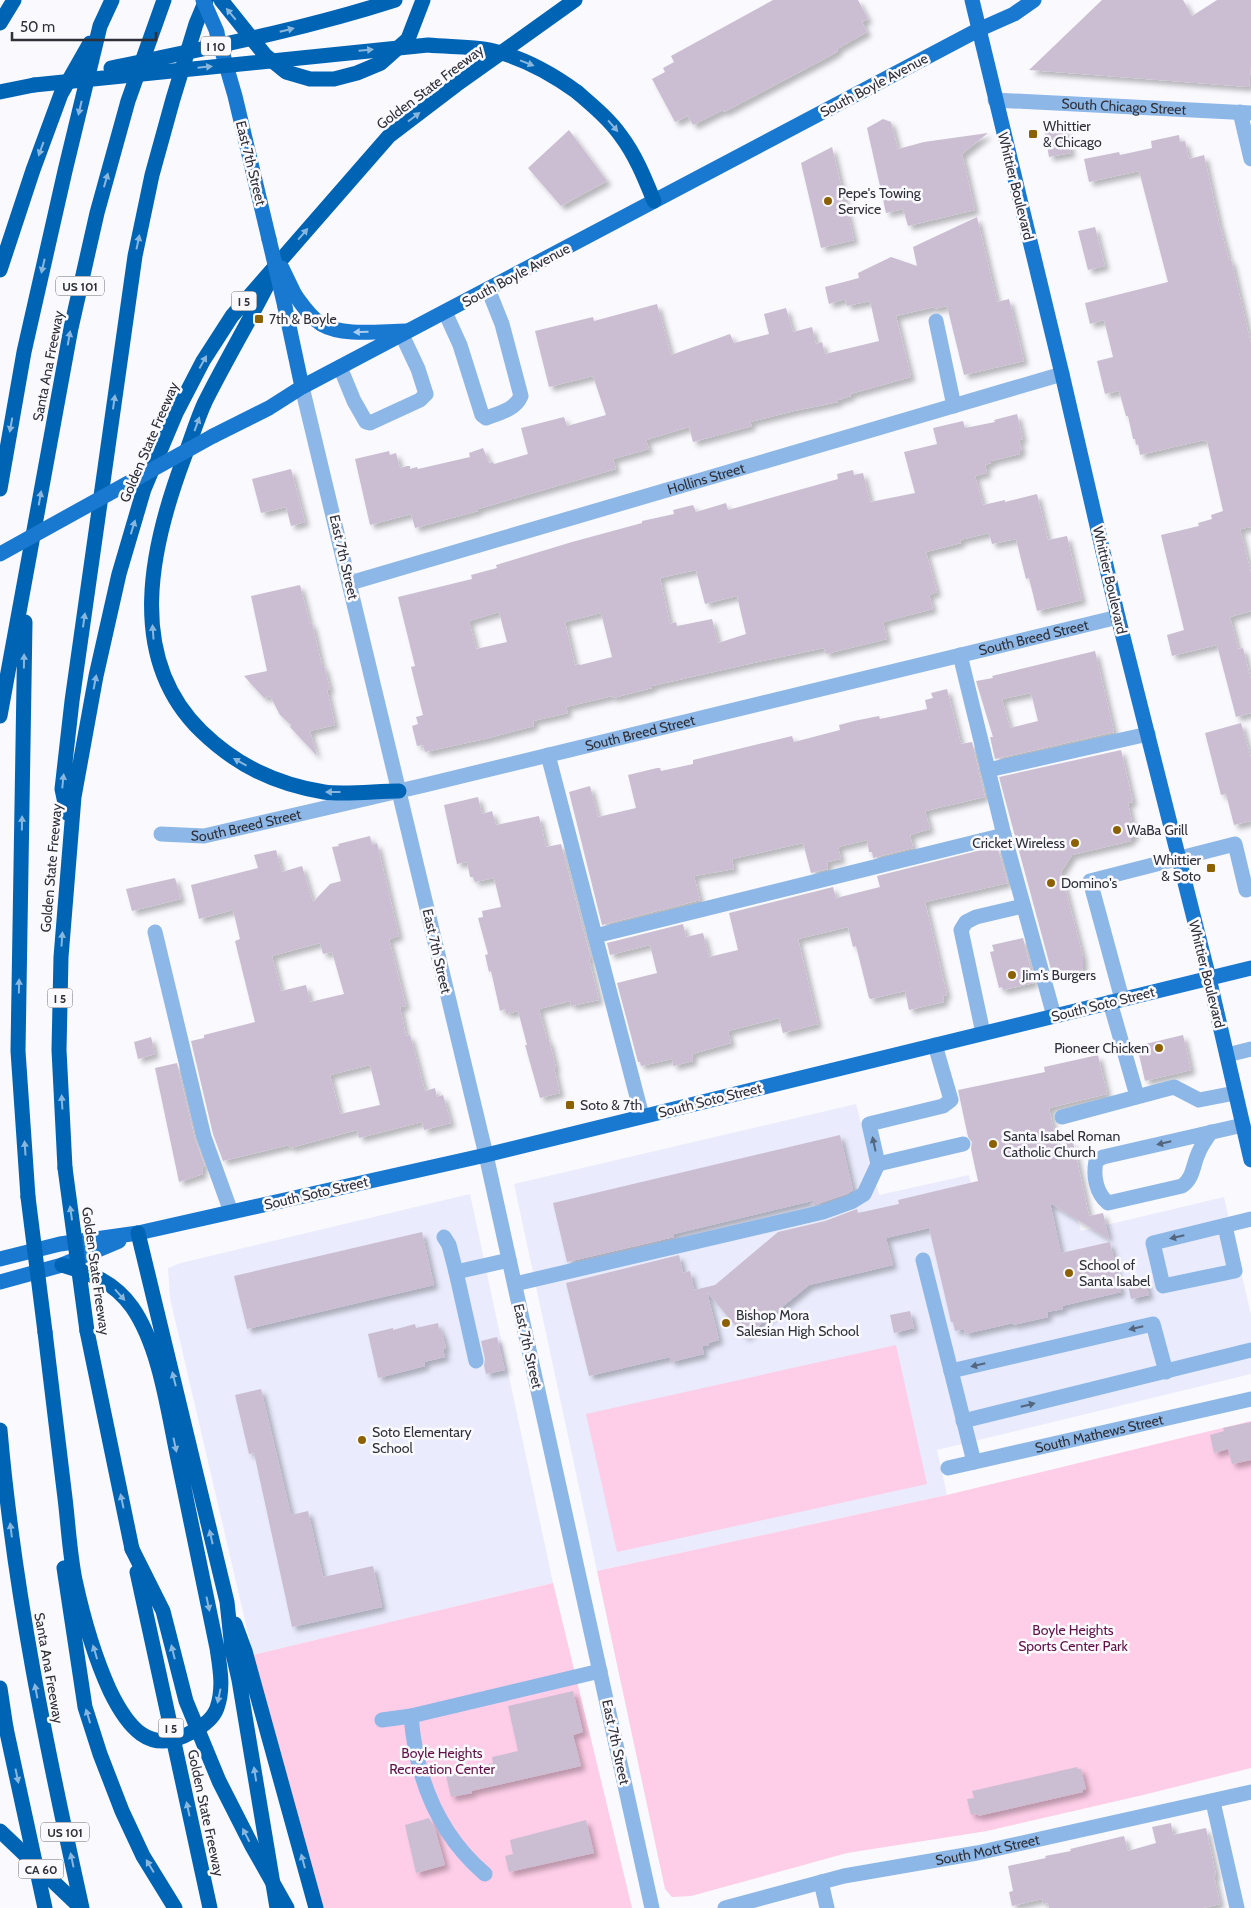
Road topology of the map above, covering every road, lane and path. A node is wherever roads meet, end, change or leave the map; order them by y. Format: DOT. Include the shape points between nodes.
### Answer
graph roads {
  1 [pos="14,0"];
  2 [pos="112,0"];
  3 [pos="164,0"];
  4 [pos="205,0"];
  5 [pos="221,0"];
  6 [pos="395,0"];
  7 [pos="424,0"];
  8 [pos="575,0"];
  9 [pos="972,0"];
  10 [pos="1034,0"];
  11 [pos="0,23"];
  12 [pos="100,26"];
  13 [pos="978,30"];
  14 [pos="34,85"];
  15 [pos="0,92"];
  16 [pos="995,100"];
  17 [pos="1246,112"];
  18 [pos="1251,159"];
  19 [pos="654,201"];
  20 [pos="269,239"];
  21 [pos="279,261"];
  22 [pos="0,270"];
  23 [pos="488,290"];
  24 [pos="445,312"];
  25 [pos="936,321"];
  26 [pos="406,332"];
  27 [pos="340,368"];
  28 [pos="1062,374"];
  29 [pos="302,388"];
  30 [pos="954,406"];
  31 [pos="0,489"];
  32 [pos="0,554"];
  33 [pos="25,580"];
  34 [pos="350,583"];
  35 [pos="1118,617"];
  36 [pos="960,655"];
  37 [pos="0,716"];
  38 [pos="1148,734"];
  39 [pos="548,755"];
  40 [pos="988,770"];
  41 [pos="399,791"];
  42 [pos="70,829"];
  43 [pos="161,834"];
  44 [pos="1004,835"];
  45 [pos="1178,858"];
  46 [pos="1251,888"];
  47 [pos="1023,906"];
  48 [pos="155,932"];
  49 [pos="595,936"];
  50 [pos="1251,968"];
  51 [pos="1209,978"];
  52 [pos="1116,1001"];
  53 [pos="1054,1016"];
  54 [pos="983,1033"];
  55 [pos="935,1045"];
  56 [pos="1251,1049"];
  57 [pos="1227,1055"];
  58 [pos="1235,1093"];
  59 [pos="1137,1096"];
  60 [pos="642,1116"];
  61 [pos="1062,1117"];
  62 [pos="1243,1125"];
  63 [pos="1211,1132"];
  64 [pos="963,1144"];
  65 [pos="486,1155"];
  66 [pos="1251,1160"];
  67 [pos="878,1164"];
  68 [pos="231,1212"];
  69 [pos="1251,1219"];
  70 [pos="1225,1226"];
  71 [pos="138,1233"];
  72 [pos="444,1237"];
  73 [pos="0,1258"];
  74 [pos="509,1260"];
  75 [pos="923,1260"];
  76 [pos="62,1265"];
  77 [pos="456,1272"];
  78 [pos="0,1282"];
  79 [pos="514,1284"];
  80 [pos="45,1332"];
  81 [pos="1251,1350"];
  82 [pos="476,1361"];
  83 [pos="951,1371"];
  84 [pos="1166,1372"];
  85 [pos="1251,1399"];
  86 [pos="964,1421"];
  87 [pos="0,1430"];
  88 [pos="974,1462"];
  89 [pos="948,1468"];
  90 [pos="132,1549"];
  91 [pos="227,1602"];
  92 [pos="600,1671"];
  93 [pos="0,1688"];
  94 [pos="411,1716"];
  95 [pos="382,1720"];
  96 [pos="1251,1792"];
  97 [pos="1213,1802"];
  98 [pos="0,1831"];
  99 [pos="485,1874"];
  100 [pos="821,1882"];
  101 [pos="45,1908"];
  102 [pos="82,1908"];
  103 [pos="175,1908"];
  104 [pos="210,1908"];
  105 [pos="277,1908"];
  106 [pos="287,1908"];
  107 [pos="316,1908"];
  108 [pos="652,1908"];
  109 [pos="725,1908"];
  110 [pos="827,1908"];
  111 [pos="1237,1908"];
  1 -- 11 [label="highway"];
  2 -- 12 [label="highway, Santa Ana Freeway / US 101"];
  33 -- 3 [label="highway, Santa Ana Freeway / US 101, one-way" via="70,328 97,213 128,101"];
  4 -- 20 [label="main road, East 7th Street, bridge" via="235,96"];
  42 -- 4 [label="highway, one-way" via="62,789 72,700 135,256 152,175"];
  7 -- 5 [label="highway, one-way" via="408,39 381,63 334,79 310,79 286,72 265,55"];
  14 -- 6 [label="highway, I 10, one-way, bridge" via="271,34"];
  21 -- 8 [label="highway, Golden State Freeway / I 5, one-way" via="389,136"];
  9 -- 13 [label="main road, Whittier Boulevard"];
  10 -- 13 [label="main road, South Boyle Avenue" via="1014,14"];
  12 -- 22 [label="highway, one-way" via="61,94"];
  12 -- 31 [label="highway, Santa Ana Freeway / US 101, one-way" via="24,352"];
  13 -- 16 [label="main road, Whittier Boulevard"];
  13 -- 19 [label="main road, South Boyle Avenue"];
  14 -- 15 [label="highway, I 10"];
  14 -- 19 [label="highway, one-way, bridge" via="428,45 490,50 553,74 603,115 636,159"];
  16 -- 17 [label="street, South Chicago Street"];
  16 -- 28 [label="main road, Whittier Boulevard"];
  17 -- 18 [label="street"];
  19 -- 23 [label="main road, South Boyle Avenue"];
  26 -- 20 [label="main road, one-way, bridge" via="353,332 322,325 309,315 295,295"];
  20 -- 29 [label="main road, East 7th Street, bridge"];
  41 -- 21 [label="highway, one-way" via="325,792 284,783 232,758 190,720 173,697 154,644 152,580 172,492 205,403"];
  42 -- 21 [label="highway, Golden State Freeway / I 5, one-way" via="81,748 107,624 144,489 176,413 207,354 232,316"];
  23 -- 24 [label="main road, South Boyle Avenue"];
  23 -- 24 [label="street" via="502,324 521,396 513,407 486,418 482,415 460,345"];
  24 -- 26 [label="main road, South Boyle Avenue"];
  25 -- 30 [label="street"];
  26 -- 27 [label="main road, South Boyle Avenue"];
  26 -- 27 [label="street" via="426,394 420,400 366,422"];
  27 -- 29 [label="main road, South Boyle Avenue"];
  28 -- 30 [label="street, Hollins Street"];
  28 -- 35 [label="main road, Whittier Boulevard"];
  29 -- 32 [label="main road, South Boyle Avenue, bridge"];
  29 -- 34 [label="street, East 7th Street"];
  30 -- 34 [label="street, Hollins Street"];
  33 -- 37 [label="highway, Santa Ana Freeway / US 101"];
  80 -- 33 [label="highway, one-way, bridge" via="28,1197 18,1051"];
  34 -- 41 [label="street, East 7th Street"];
  35 -- 36 [label="street, South Breed Street"];
  35 -- 38 [label="main road, Whittier Boulevard"];
  36 -- 39 [label="street, South Breed Street"];
  36 -- 40 [label="street"];
  38 -- 40 [label="street"];
  38 -- 45 [label="main road, Whittier Boulevard"];
  39 -- 41 [label="street, South Breed Street"];
  39 -- 49 [label="street"];
  40 -- 44 [label="street"];
  41 -- 43 [label="street, South Breed Street" via="204,836"];
  41 -- 65 [label="street, East 7th Street"];
  90 -- 42 [label="highway, Golden State Freeway / I 5, one-way, bridge" via="87,1331 65,1168 59,1050 61,956"];
  44 -- 47 [label="street"];
  44 -- 49 [label="street"];
  45 -- 46 [label="street" via="1235,844 1246,890"];
  45 -- 51 [label="main road, Whittier Boulevard"];
  45 -- 52 [label="street" via="1090,881"];
  47 -- 53 [label="street"];
  47 -- 54 [label="street" via="976,917 966,922 961,930"];
  48 -- 68 [label="street" via="204,1136"];
  49 -- 60 [label="street"];
  50 -- 51 [label="main road, South Soto Street"];
  51 -- 52 [label="main road, South Soto Street"];
  51 -- 57 [label="main road, Whittier Boulevard"];
  52 -- 53 [label="main road, South Soto Street"];
  52 -- 59 [label="street"];
  53 -- 54 [label="main road, South Soto Street"];
  54 -- 55 [label="main road, South Soto Street"];
  55 -- 60 [label="main road, South Soto Street"];
  67 -- 55 [label="street, one-way" via="869,1124 943,1106 951,1100"];
  56 -- 57 [label="street"];
  57 -- 58 [label="main road, Whittier Boulevard"];
  58 -- 59 [label="street" via="1199,1100 1174,1087"];
  58 -- 62 [label="main road, Whittier Boulevard"];
  59 -- 61 [label="street"];
  60 -- 65 [label="main road, South Soto Street"];
  62 -- 63 [label="street"];
  62 -- 66 [label="main road, Whittier Boulevard"];
  63 -- 63 [label="street, one-way" via="1096,1161 1101,1197 1108,1203 1188,1183 1198,1154"];
  64 -- 67 [label="street"];
  65 -- 68 [label="main road, South Soto Street"];
  65 -- 74 [label="street, East 7th Street"];
  67 -- 79 [label="street" via="864,1194 823,1212"];
  68 -- 71 [label="main road, South Soto Street"];
  69 -- 70 [label="street"];
  70 -- 70 [label="street, one-way" via="1153,1243 1163,1286 1234,1270"];
  71 -- 73 [label="main road, South Soto Street" via="60,1244"];
  71 -- 76 [label="main road, South Soto Street"];
  91 -- 71 [label="highway, one-way"];
  72 -- 77 [label="street"];
  74 -- 77 [label="street"];
  74 -- 79 [label="street, East 7th Street"];
  75 -- 83 [label="street"];
  76 -- 78 [label="main road, South Soto Street"];
  76 -- 80 [label="highway, one-way" via="94,1274 116,1289 132,1308 146,1335 162,1384 222,1678 216,1710 209,1719 197,1729 169,1742 153,1740 136,1731 127,1719 111,1692 88,1628 75,1578"];
  77 -- 82 [label="street"];
  79 -- 92 [label="street, East 7th Street"];
  103 -- 80 [label="highway, one-way" via="143,1856 122,1811 85,1707 65,1579"];
  81 -- 84 [label="street"];
  84 -- 83 [label="street, one-way" via="1153,1324"];
  83 -- 86 [label="street"];
  86 -- 84 [label="street, one-way"];
  85 -- 88 [label="street, South Mathews Street"];
  86 -- 88 [label="street"];
  102 -- 87 [label="highway, Santa Ana Freeway / US 101, one-way" via="48,1756 30,1654"];
  88 -- 89 [label="street, South Mathews Street"];
  104 -- 90 [label="highway, Golden State Freeway / I 5, one-way, bridge"];
  106 -- 90 [label="highway, one-way, bridge" via="219,1781 186,1701 163,1611"];
  105 -- 91 [label="highway, one-way" via="232,1649"];
  107 -- 91 [label="highway, one-way" via="245,1652"];
  92 -- 94 [label="street"];
  92 -- 108 [label="street, East 7th Street"];
  93 -- 101 [label="highway, US 101, one-way, bridge"];
  94 -- 95 [label="street"];
  94 -- 99 [label="street" via="420,1775 441,1823 468,1860"];
  96 -- 97 [label="street, South Mott Street"];
  97 -- 100 [label="street, South Mott Street" via="977,1853"];
  97 -- 111 [label="street"];
  98 -- 102 [label="highway, CA 60"];
  100 -- 109 [label="street, South Mott Street"];
  100 -- 110 [label="street"];
}
